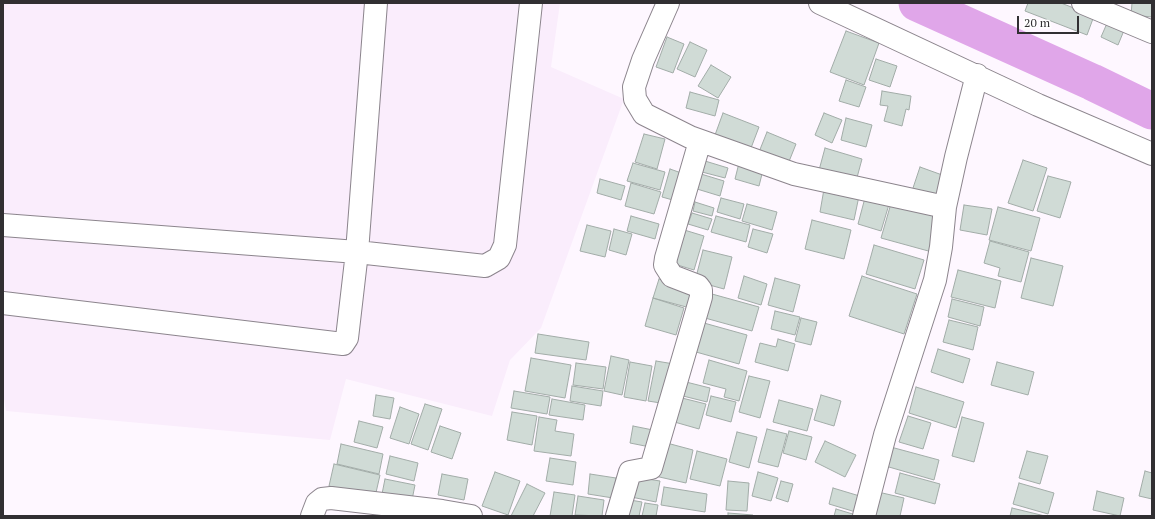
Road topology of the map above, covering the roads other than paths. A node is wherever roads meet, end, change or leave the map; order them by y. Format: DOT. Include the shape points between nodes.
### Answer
graph roads {
  1 [pos="376,3"];
  2 [pos="531,3"];
  3 [pos="668,3"];
  4 [pos="820,3"];
  5 [pos="1083,3"];
  6 [pos="1115,10"];
  7 [pos="1152,32"];
  8 [pos="977,75"];
  9 [pos="700,141"];
  10 [pos="1152,154"];
  11 [pos="945,207"];
  12 [pos="3,225"];
  13 [pos="357,252"];
  14 [pos="3,303"];
  15 [pos="312,516"];
  16 [pos="471,516"];
  17 [pos="617,516"];
  18 [pos="864,516"];
  1 -- 13 [label="street"];
  2 -- 13 [label="street" via="505,245 499,258 485,266"];
  3 -- 9 [label="street" via="634,87 635,100 644,114"];
  4 -- 8 [label="street"];
  5 -- 6 [label="street"];
  6 -- 7 [label="street"];
  8 -- 10 [label="street" via="1038,105"];
  8 -- 11 [label="street"];
  9 -- 11 [label="street" via="794,174"];
  9 -- 17 [label="street" via="665,265 672,276 698,286 701,290 700,297 651,468 630,472"];
  11 -- 18 [label="street" via="935,280 885,435"];
  12 -- 13 [label="street"];
  13 -- 14 [label="street" via="347,338 343,344"];
  15 -- 16 [label="street" via="317,503 330,498 442,510"];
}
